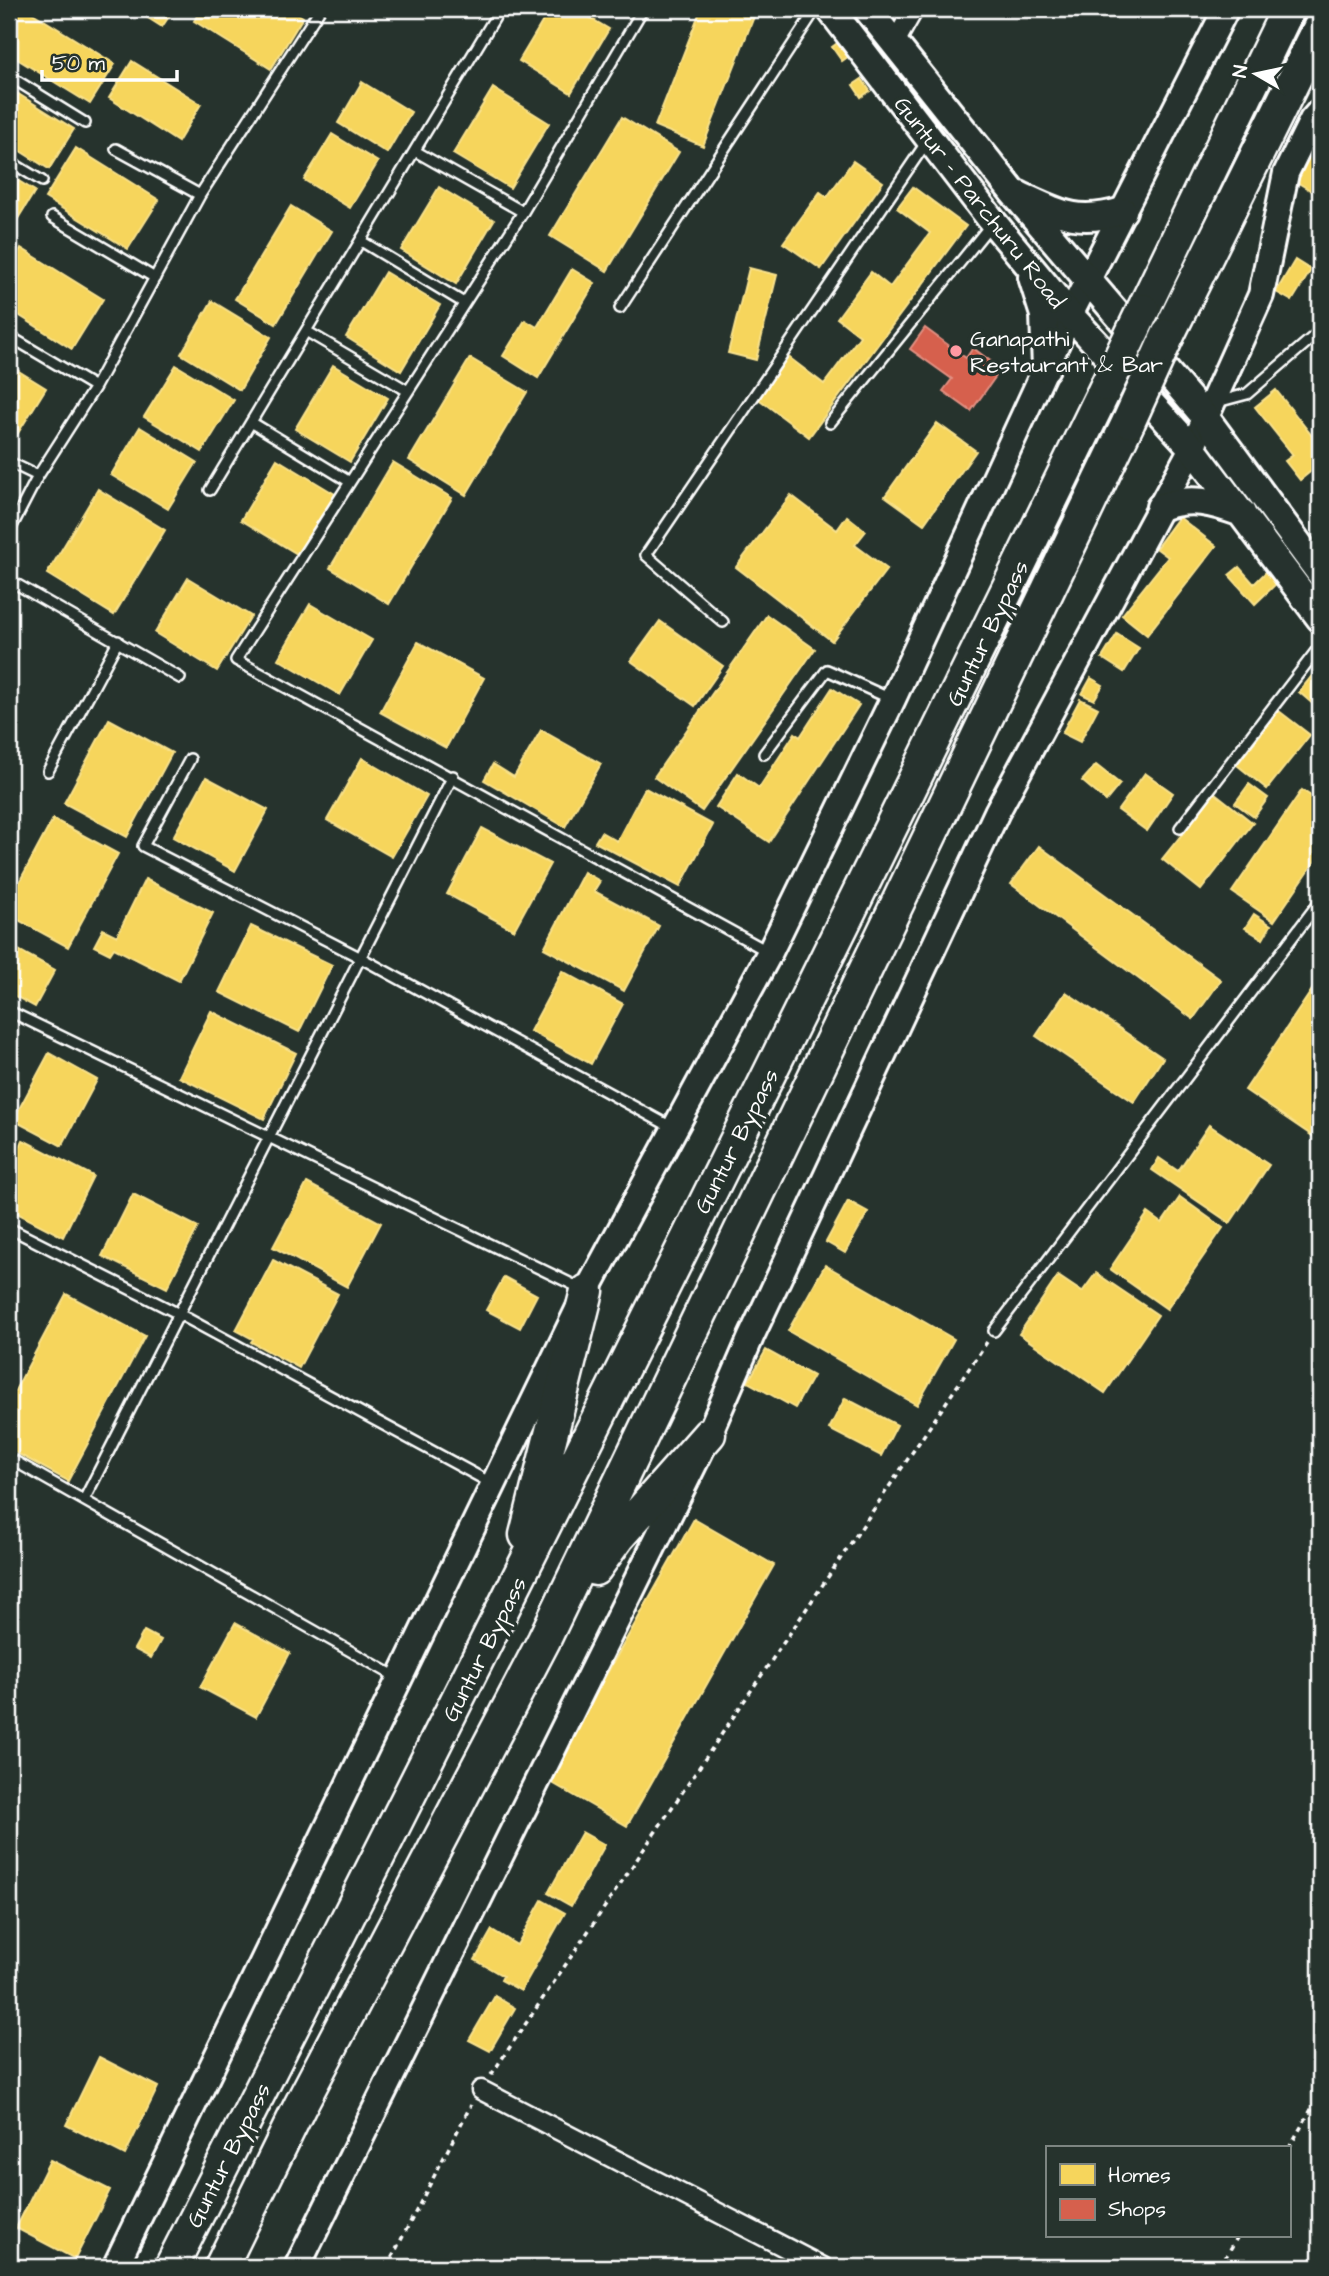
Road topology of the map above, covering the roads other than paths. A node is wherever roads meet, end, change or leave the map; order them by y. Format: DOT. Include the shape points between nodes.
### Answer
graph roads {
  1 [pos="320,9"];
  2 [pos="500,9"];
  3 [pos="643,9"];
  4 [pos="816,9"];
  5 [pos="830,9"];
  6 [pos="867,9"];
  7 [pos="914,9"];
  8 [pos="1226,9"];
  9 [pos="1288,9"];
  10 [pos="1320,27"];
  11 [pos="894,44"];
  12 [pos="9,76"];
  13 [pos="1320,111"];
  14 [pos="85,123"];
  15 [pos="929,139"];
  16 [pos="116,149"];
  17 [pos="415,151"];
  18 [pos="9,162"];
  19 [pos="42,181"];
  20 [pos="1012,191"];
  21 [pos="200,195"];
  22 [pos="1123,211"];
  23 [pos="523,212"];
  24 [pos="52,217"];
  25 [pos="993,222"];
  26 [pos="361,241"];
  27 [pos="1022,257"];
  28 [pos="155,278"];
  29 [pos="1088,279"];
  30 [pos="464,303"];
  31 [pos="620,308"];
  32 [pos="1070,315"];
  33 [pos="306,331"];
  34 [pos="1320,331"];
  35 [pos="9,337"];
  36 [pos="1046,368"];
  37 [pos="95,387"];
  38 [pos="408,391"];
  39 [pos="1208,410"];
  40 [pos="251,422"];
  41 [pos="830,423"];
  42 [pos="1192,448"];
  43 [pos="9,462"];
  44 [pos="38,476"];
  45 [pos="350,482"];
  46 [pos="210,490"];
  47 [pos="1160,507"];
  48 [pos="1242,513"];
  49 [pos="9,532"];
  50 [pos="1320,573"];
  51 [pos="9,580"];
  52 [pos="1320,618"];
  53 [pos="723,622"];
  54 [pos="118,641"];
  55 [pos="1320,646"];
  56 [pos="180,678"];
  57 [pos="893,699"];
  58 [pos="764,754"];
  59 [pos="190,759"];
  60 [pos="48,771"];
  61 [pos="453,776"];
  62 [pos="1180,828"];
  63 [pos="1320,901"];
  64 [pos="770,952"];
  65 [pos="360,958"];
  66 [pos="9,1011"];
  67 [pos="673,1128"];
  68 [pos="269,1137"];
  69 [pos="9,1228"];
  70 [pos="587,1291"];
  71 [pos="179,1314"];
  72 [pos="994,1331"];
  73 [pos="709,1434"];
  74 [pos="9,1458"];
  75 [pos="492,1484"];
  76 [pos="84,1500"];
  77 [pos="510,1598"];
  78 [pos="544,1640"];
  79 [pos="398,1678"];
  80 [pos="481,2090"];
  81 [pos="115,2267"];
  82 [pos="171,2267"];
  83 [pos="221,2267"];
  84 [pos="297,2267"];
  85 [pos="823,2267"];
  1 -- 21 [label="lane"];
  2 -- 17 [label="lane"];
  3 -- 23 [label="lane"];
  4 -- 31 [label="lane"];
  5 -- 15 [label="main road, Guntur - Parchuru Road"];
  6 -- 11 [label="main road, Guntur - Parchuru Road"];
  7 -- 11 [label="street"];
  8 -- 22 [label="street"];
  9 -- 77 [label="highway, Guntur Bypass, bridge" via="817,982"];
  10 -- 78 [label="highway, Guntur Bypass, bridge"];
  11 -- 20 [label="main road, Guntur - Parchuru Road"];
  12 -- 14 [label="lane"];
  13 -- 39 [label="street" via="1286,173 1261,295"];
  15 -- 25 [label="main road, Guntur - Parchuru Road"];
  15 -- 53 [label="lane" via="646,555"];
  16 -- 21 [label="lane"];
  17 -- 23 [label="lane"];
  17 -- 26 [label="lane"];
  18 -- 19 [label="lane"];
  20 -- 22 [label="main road" via="1093,220"];
  20 -- 29 [label="main road, Guntur - Parchuru Road"];
  21 -- 28 [label="lane"];
  22 -- 29 [label="street"];
  23 -- 30 [label="lane"];
  24 -- 28 [label="lane"];
  25 -- 27 [label="main road, Guntur - Parchuru Road"];
  25 -- 41 [label="lane"];
  26 -- 30 [label="lane"];
  26 -- 33 [label="lane"];
  27 -- 32 [label="main road, Guntur - Parchuru Road"];
  27 -- 36 [label="main road" via="1044,315"];
  28 -- 37 [label="lane"];
  29 -- 32 [label="street"];
  29 -- 39 [label="main road, Guntur - Parchuru Road"];
  30 -- 38 [label="lane"];
  32 -- 36 [label="street"];
  32 -- 42 [label="main road, Guntur - Parchuru Road"];
  33 -- 38 [label="lane"];
  33 -- 40 [label="lane"];
  34 -- 39 [label="lane" via="1247,394"];
  35 -- 37 [label="lane"];
  36 -- 57 [label="street"];
  37 -- 44 [label="lane"];
  38 -- 45 [label="lane"];
  39 -- 42 [label="street"];
  39 -- 50 [label="main road, Guntur - Parchuru Road"];
  40 -- 45 [label="lane"];
  40 -- 46 [label="lane"];
  42 -- 47 [label="street"];
  42 -- 48 [label="main road, Guntur - Parchuru Road"];
  43 -- 44 [label="lane"];
  44 -- 49 [label="lane"];
  45 -- 61 [label="lane" via="236,660"];
  47 -- 48 [label="main road" via="1193,500"];
  47 -- 73 [label="street" via="997,812"];
  48 -- 52 [label="main road, Guntur - Parchuru Road"];
  51 -- 54 [label="lane"];
  54 -- 56 [label="lane"];
  54 -- 60 [label="lane"];
  55 -- 62 [label="lane"];
  57 -- 58 [label="lane" via="827,670"];
  57 -- 64 [label="street"];
  59 -- 65 [label="lane" via="143,846"];
  61 -- 64 [label="lane"];
  61 -- 65 [label="lane"];
  63 -- 72 [label="lane"];
  64 -- 67 [label="street"];
  65 -- 67 [label="lane"];
  65 -- 68 [label="lane"];
  66 -- 68 [label="lane"];
  67 -- 70 [label="street"];
  68 -- 70 [label="lane"];
  68 -- 71 [label="lane"];
  69 -- 71 [label="lane"];
  70 -- 75 [label="street"];
  70 -- 77 [label="highway"];
  71 -- 75 [label="lane"];
  71 -- 76 [label="lane"];
  73 -- 78 [label="highway" via="618,1537"];
  73 -- 84 [label="street"];
  74 -- 76 [label="lane"];
  75 -- 79 [label="street"];
  76 -- 79 [label="lane"];
  77 -- 82 [label="highway, Guntur Bypass"];
  78 -- 83 [label="highway, Guntur Bypass" via="300,2106"];
  79 -- 81 [label="street"];
  80 -- 85 [label="street"];
}
